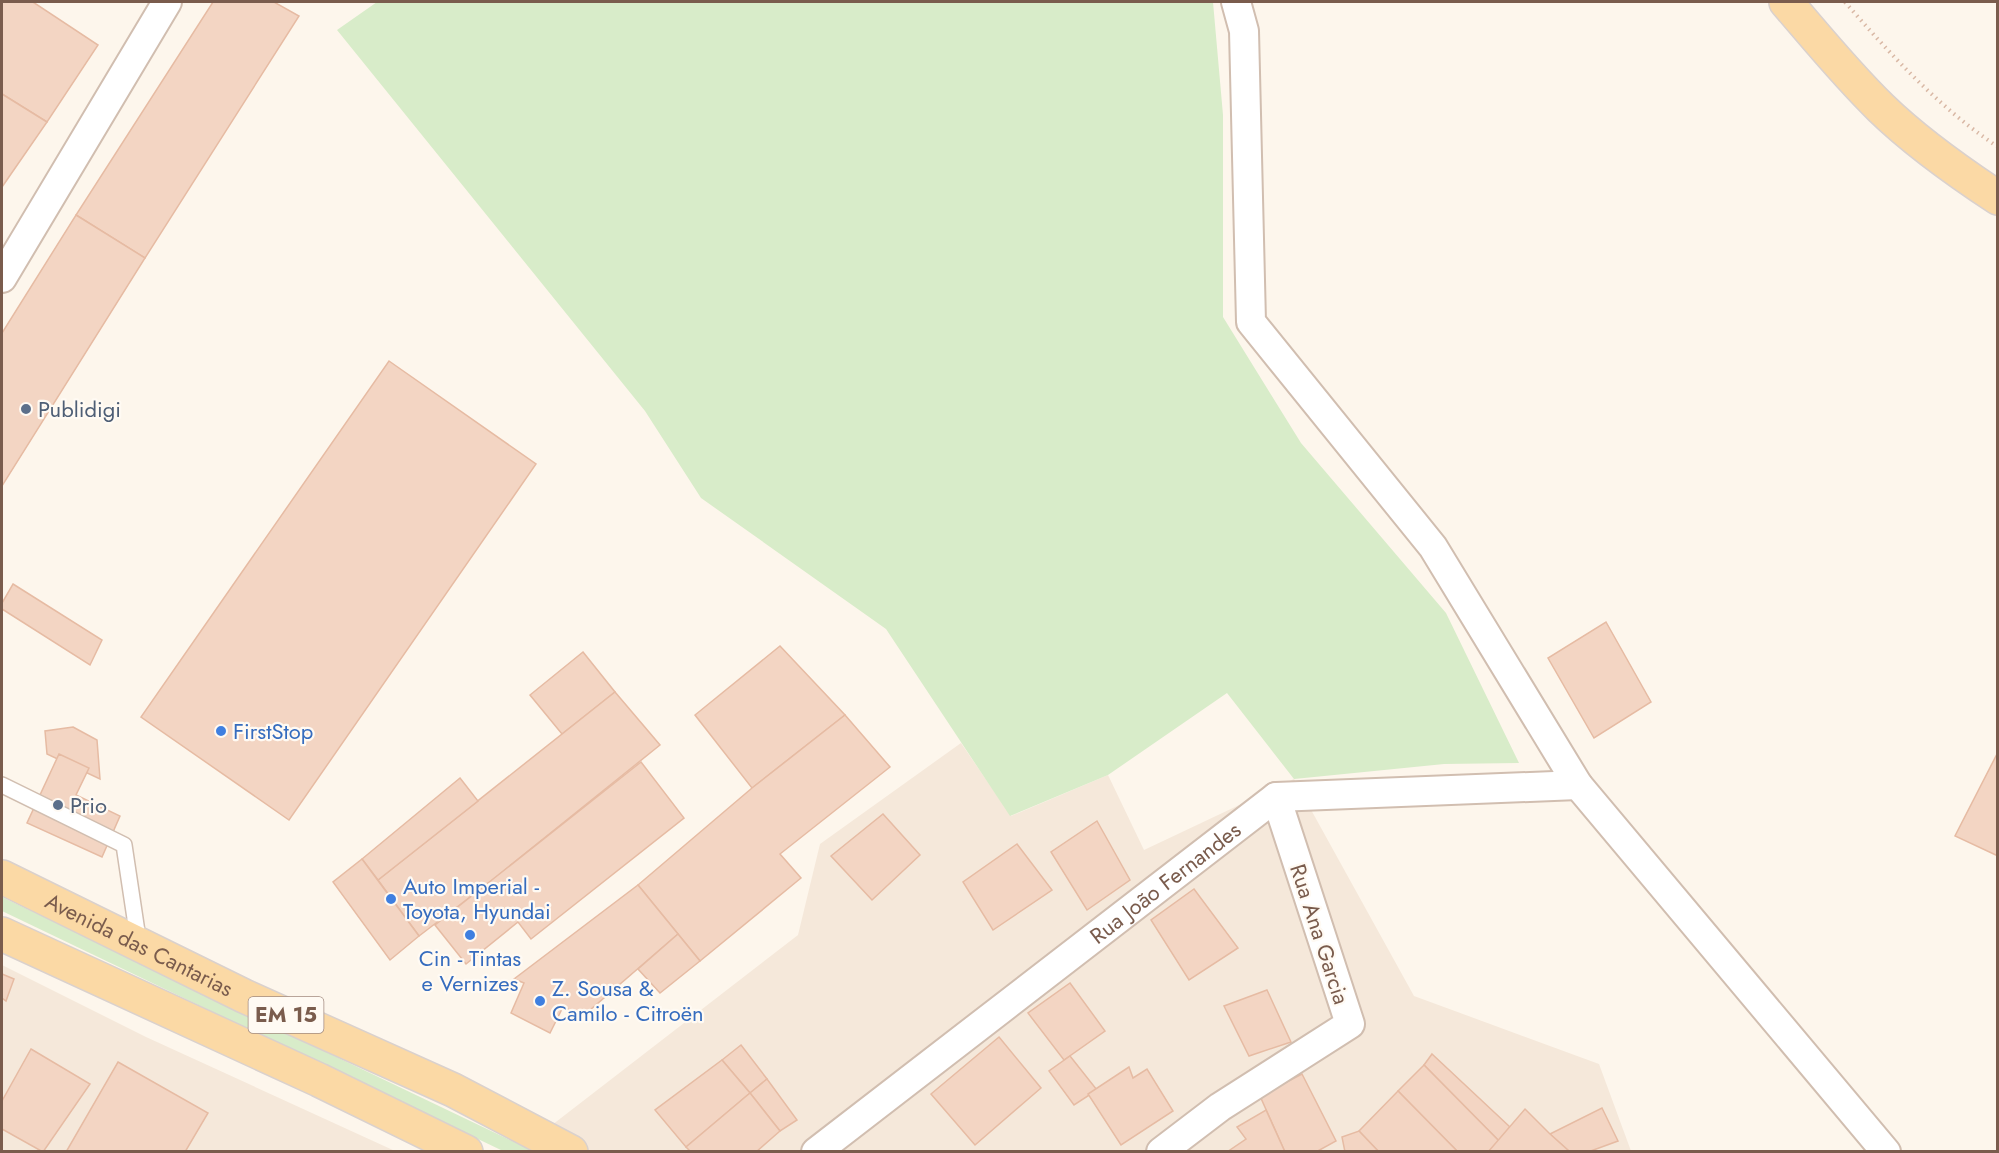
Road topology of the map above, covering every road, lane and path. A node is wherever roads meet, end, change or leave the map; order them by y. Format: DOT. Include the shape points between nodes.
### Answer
graph roads {
  1 [pos="167,2"];
  2 [pos="1236,2"];
  3 [pos="1786,2"];
  4 [pos="1812,2"];
  5 [pos="1845,2"];
  6 [pos="1998,147"];
  7 [pos="1998,173"];
  8 [pos="1998,198"];
  9 [pos="2,278"];
  10 [pos="2,785"];
  11 [pos="1578,785"];
  12 [pos="1276,798"];
  13 [pos="2,877"];
  14 [pos="2,934"];
  15 [pos="139,945"];
  16 [pos="466,1152"];
  17 [pos="571,1152"];
  18 [pos="816,1152"];
  19 [pos="1161,1152"];
  20 [pos="1886,1152"];
  1 -- 9 [label="street"];
  2 -- 11 [label="street" via="1244,31 1251,322 1433,547"];
  3 -- 8 [label="main road" via="1881,108 1965,177"];
  4 -- 7 [label="main road" via="1845,42 1907,104"];
  5 -- 6 [label="path" via="1929,93"];
  10 -- 15 [label="lane" via="124,845"];
  11 -- 12 [label="street"];
  11 -- 20 [label="street"];
  12 -- 18 [label="street, Rua João Fernandes"];
  12 -- 19 [label="street, Rua Ana Garcia" via="1350,1024 1220,1107"];
  13 -- 15 [label="main road, Avenida das Cantarias / EM 15"];
  14 -- 16 [label="main road, Avenida das Cantarias / EM 15"];
  15 -- 17 [label="main road, Avenida das Cantarias / EM 15" via="453,1090"];
}
